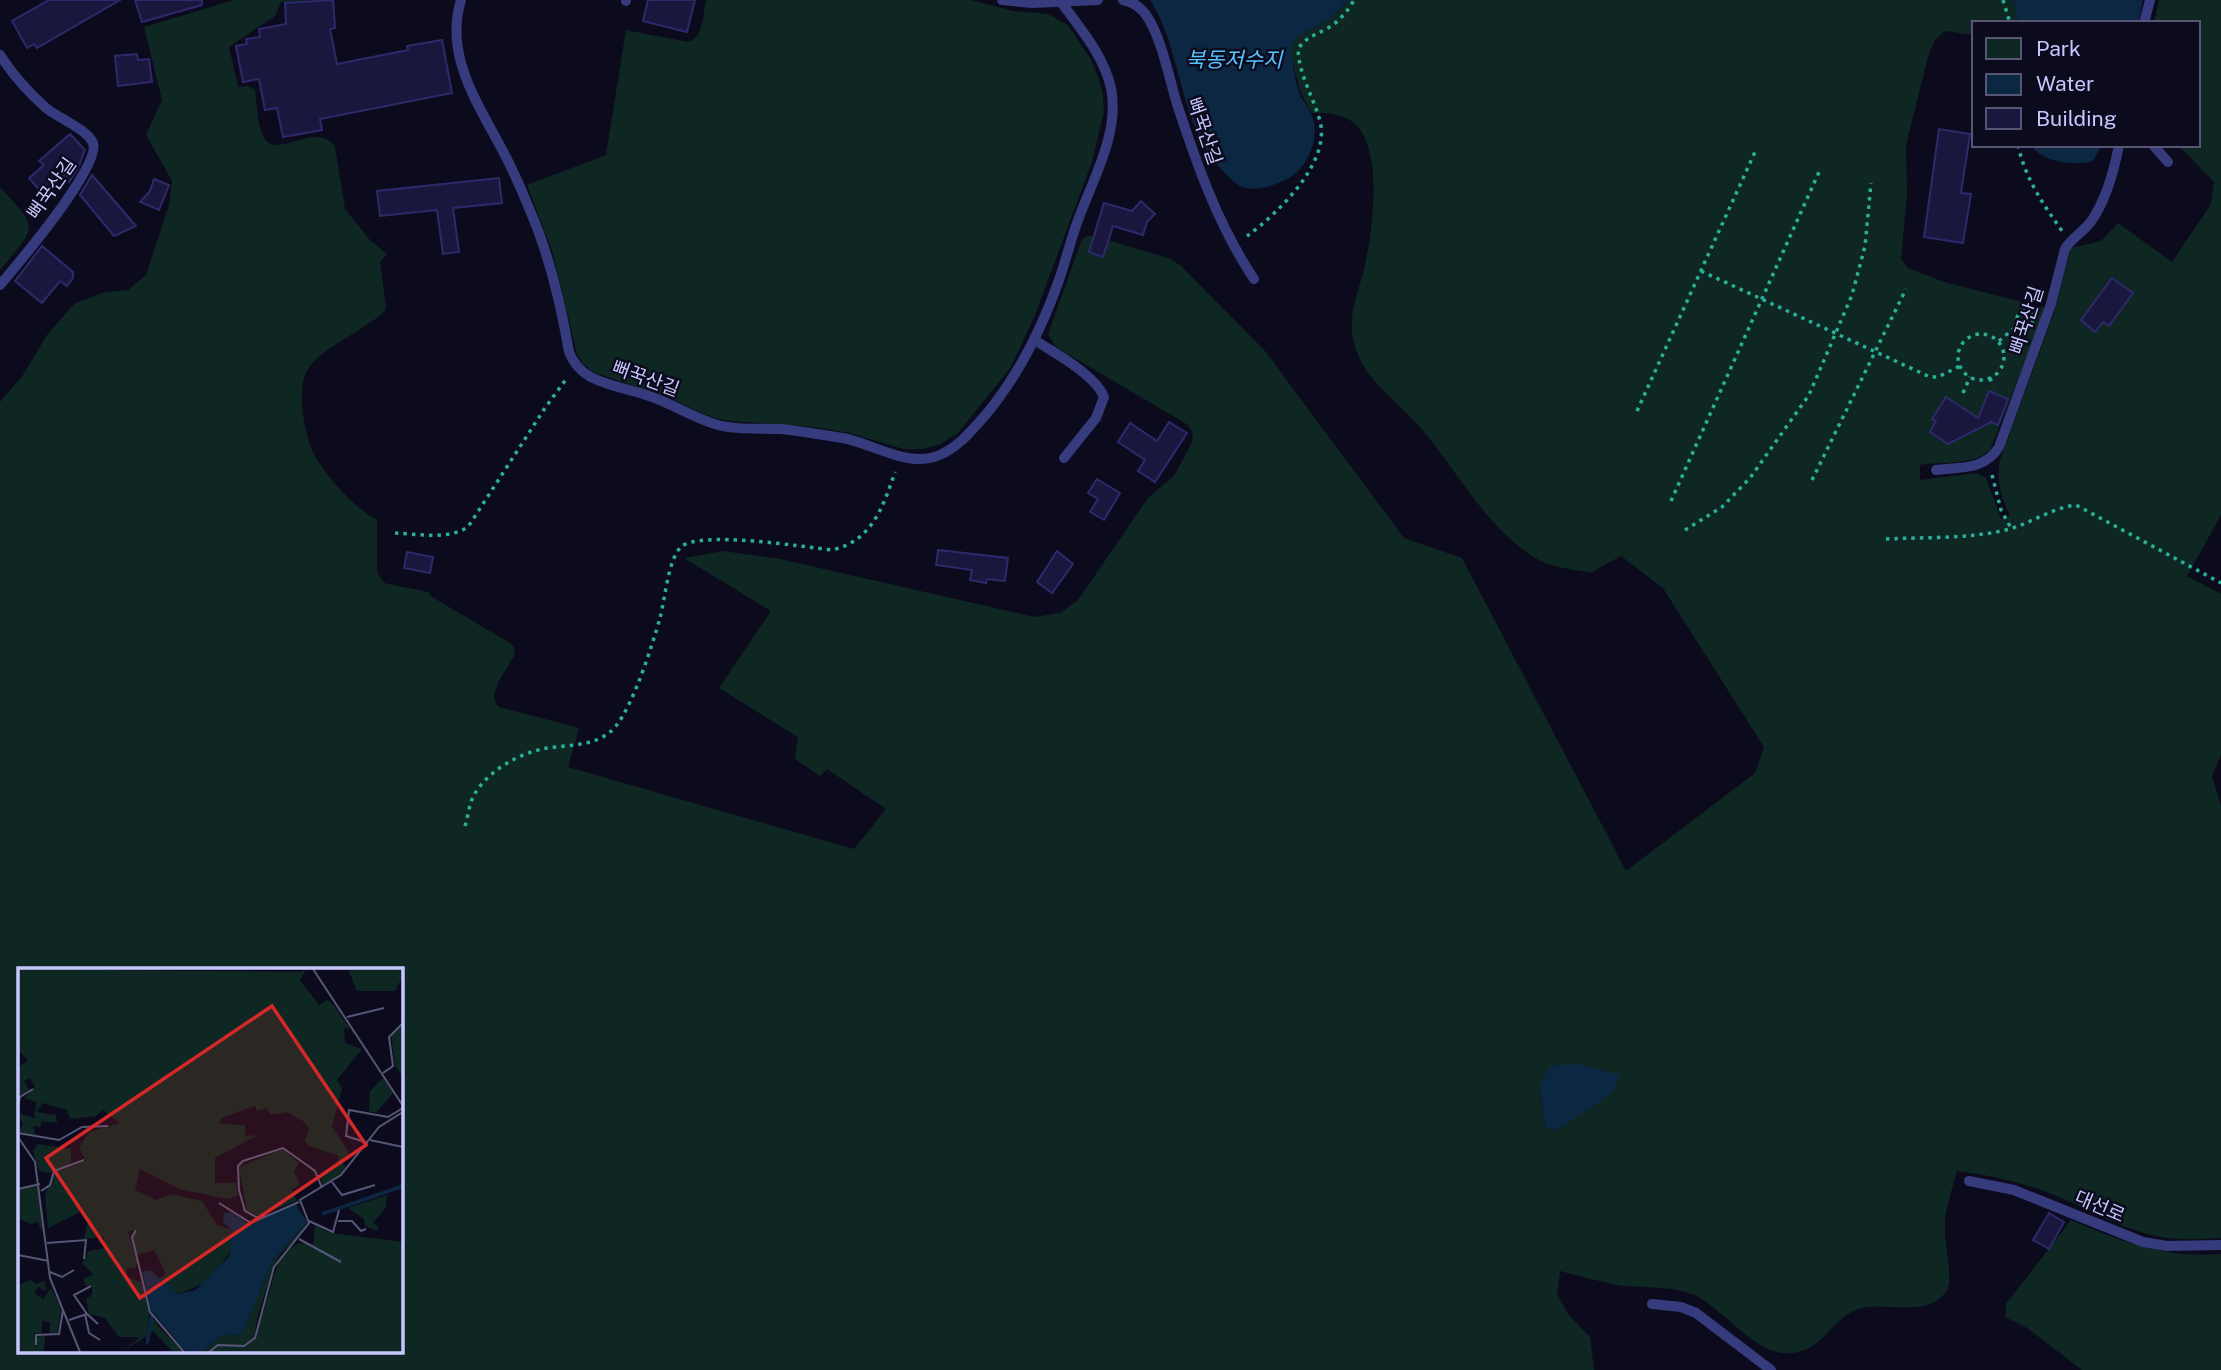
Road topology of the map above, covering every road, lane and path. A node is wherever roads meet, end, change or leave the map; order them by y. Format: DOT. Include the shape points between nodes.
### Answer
graph roads {
  1 [pos="461,0"];
  2 [pos="1002,0"];
  3 [pos="1098,0"];
  4 [pos="1123,0"];
  5 [pos="1354,0"];
  6 [pos="2003,0"];
  7 [pos="2150,0"];
  8 [pos="1061,2"];
  9 [pos="2009,21"];
  10 [pos="2145,21"];
  11 [pos="0,55"];
  12 [pos="2018,147"];
  13 [pos="2118,147"];
  14 [pos="2155,147"];
  15 [pos="1755,152"];
  16 [pos="2168,162"];
  17 [pos="1819,173"];
  18 [pos="1871,183"];
  19 [pos="2069,241"];
  20 [pos="1233,246"];
  21 [pos="1701,271"];
  22 [pos="1254,279"];
  23 [pos="0,285"];
  24 [pos="1906,289"];
  25 [pos="1762,299"];
  26 [pos="2019,324"];
  27 [pos="1836,332"];
  28 [pos="1035,340"];
  29 [pos="1999,342"];
  30 [pos="1875,351"];
  31 [pos="1960,366"];
  32 [pos="578,367"];
  33 [pos="1970,377"];
  34 [pos="1990,378"];
  35 [pos="1993,386"];
  36 [pos="1963,393"];
  37 [pos="1637,411"];
  38 [pos="899,456"];
  39 [pos="1064,458"];
  40 [pos="1989,460"];
  41 [pos="1936,470"];
  42 [pos="1812,480"];
  43 [pos="1671,501"];
  44 [pos="2011,528"];
  45 [pos="1685,530"];
  46 [pos="396,533"];
  47 [pos="1886,538"];
  48 [pos="2221,583"];
  49 [pos="465,826"];
  50 [pos="1969,1181"];
  51 [pos="2221,1245"];
  52 [pos="1652,1304"];
  53 [pos="1771,1370"];
  1 -- 32 [label="lane" via="456,19 459,58 540,235 569,352"];
  2 -- 8 [label="lane"];
  3 -- 8 [label="lane"];
  4 -- 20 [label="lane, 뻐꾹산길" via="1140,8 1154,29 1192,150"];
  5 -- 20 [label="path" via="1338,20 1304,40 1298,49 1303,79 1321,124 1321,142 1311,166 1294,194 1269,220"];
  6 -- 9 [label="path"];
  7 -- 10 [label="lane"];
  8 -- 28 [label="lane, 뻐꾹산길" via="1104,68 1112,108 1100,165"];
  11 -- 23 [label="lane, 뻐꾹산길" via="47,109 85,134 94,152 69,198"];
  12 -- 19 [label="path" via="2034,189"];
  13 -- 19 [label="lane, 뻐꾹산길" via="2102,202 2091,222"];
  14 -- 16 [label="lane"];
  15 -- 21 [label="path"];
  17 -- 25 [label="path"];
  18 -- 27 [label="path" via="1865,246"];
  19 -- 40 [label="lane, 뻐꾹산길" via="2052,304 2004,435"];
  20 -- 22 [label="lane, 뻐꾹산길"];
  21 -- 25 [label="path"];
  21 -- 37 [label="path"];
  24 -- 30 [label="path"];
  25 -- 27 [label="path"];
  25 -- 43 [label="path"];
  26 -- 26 [label="path" via="2021,313 2032,315 2028,327"];
  26 -- 29 [label="path"];
  27 -- 30 [label="path"];
  27 -- 45 [label="path" via="1809,395 1777,443 1721,507"];
  28 -- 38 [label="lane, 뻐꾹산길" via="1022,366 962,442 923,459"];
  28 -- 39 [label="lane" via="1091,379 1104,397 1096,418"];
  29 -- 31 [label="path" via="1986,334 1972,336 1961,345"];
  29 -- 34 [label="path" via="2003,365"];
  30 -- 31 [label="path" via="1934,378"];
  30 -- 42 [label="path"];
  31 -- 33 [label="path"];
  32 -- 38 [label="lane, 뻐꾹산길" via="591,377 724,426 852,440"];
  32 -- 46 [label="path" via="557,390 468,527 449,535"];
  33 -- 34 [label="path"];
  33 -- 36 [label="path"];
  34 -- 35 [label="path"];
  38 -- 49 [label="path" via="871,527 847,547 832,550 716,539 693,540 681,547 674,556 646,661 616,726 591,742 543,749 494,772 473,796"];
  40 -- 41 [label="lane"];
  40 -- 44 [label="path" via="2001,510"];
  44 -- 47 [label="path" via="1983,534"];
  44 -- 48 [label="path" via="2059,507 2076,505"];
  50 -- 51 [label="lane, 대선로" via="2014,1190 2143,1242"];
  52 -- 53 [label="lane" via="1696,1313"];
}
